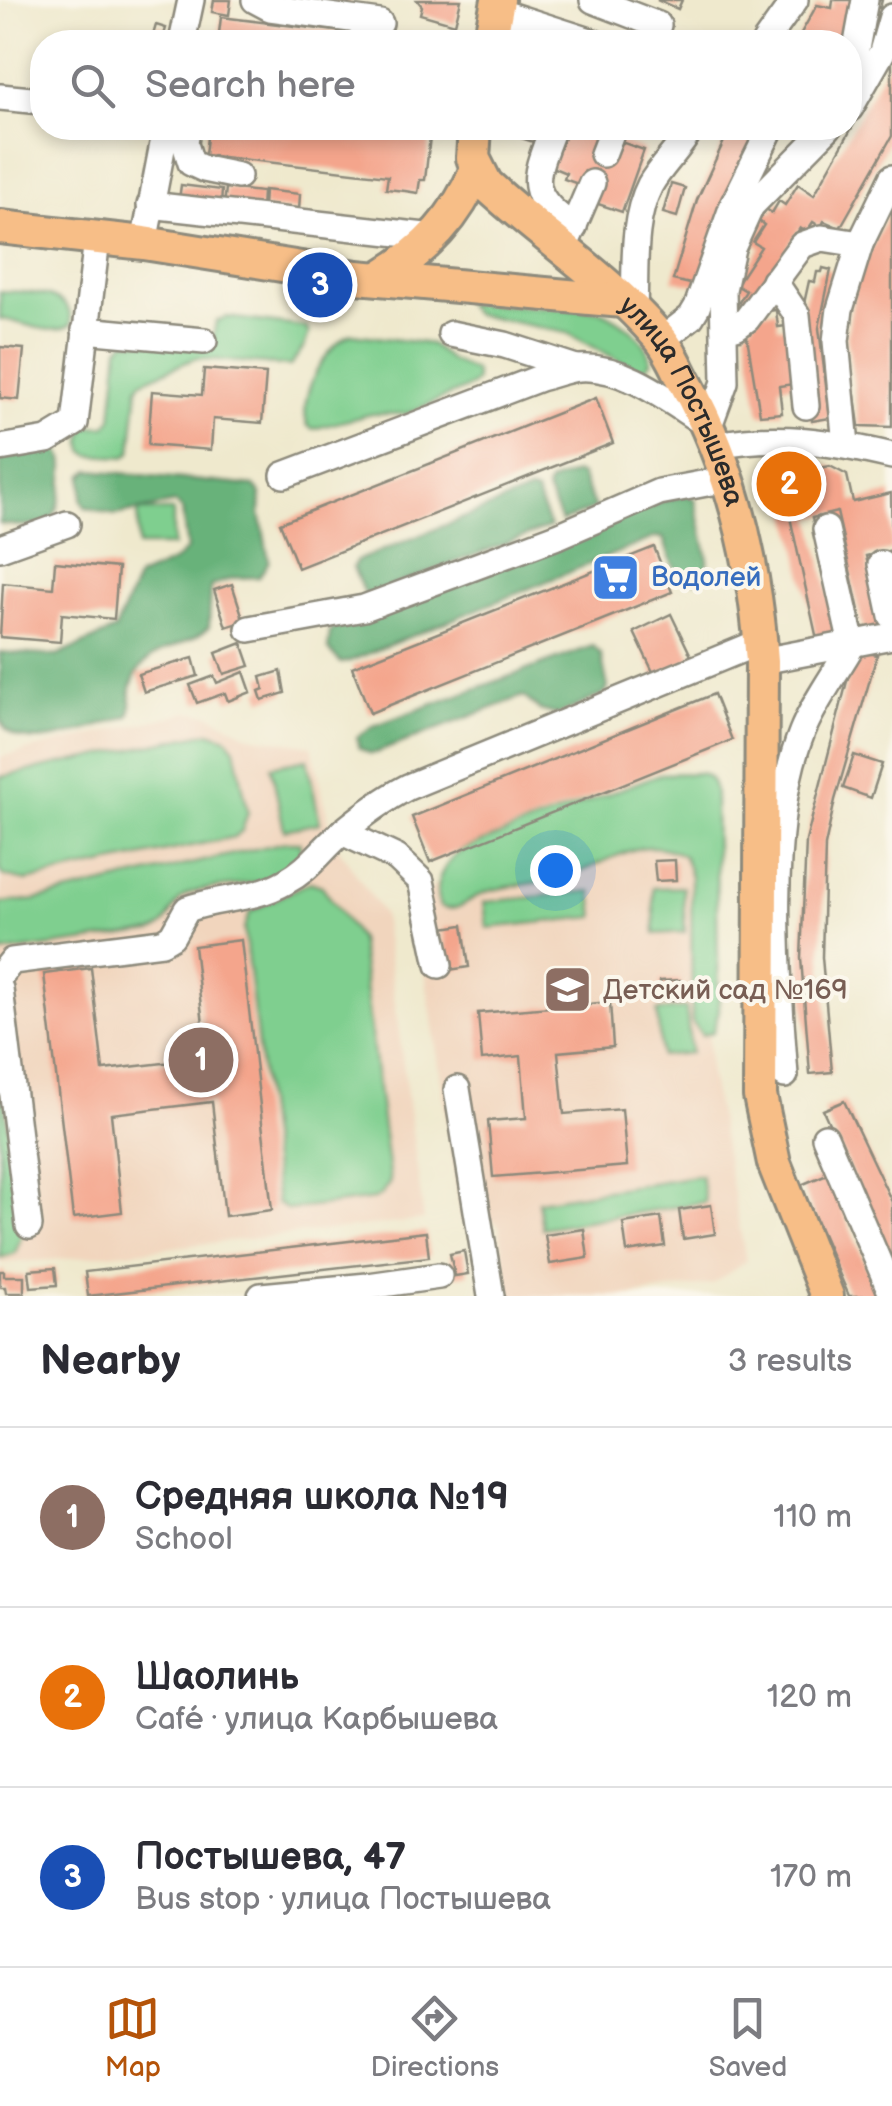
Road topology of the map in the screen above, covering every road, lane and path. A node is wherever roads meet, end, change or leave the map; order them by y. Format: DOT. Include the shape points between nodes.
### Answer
graph roads {
  1 [pos="191,0"];
  2 [pos="255,0"];
  3 [pos="593,0"];
  4 [pos="795,0"];
  5 [pos="865,0"];
  6 [pos="892,17"];
  7 [pos="495,18"];
  8 [pos="380,23"];
  9 [pos="658,25"];
  10 [pos="185,30"];
  11 [pos="544,30"];
  12 [pos="774,30"];
  13 [pos="860,30"];
  14 [pos="862,87"];
  15 [pos="0,96"];
  16 [pos="30,100"];
  17 [pos="163,140"];
  18 [pos="186,140"];
  19 [pos="474,140"];
  20 [pos="548,140"];
  21 [pos="608,140"];
  22 [pos="684,140"];
  23 [pos="765,140"];
  24 [pos="816,140"];
  25 [pos="603,154"];
  26 [pos="477,169"];
  27 [pos="238,176"];
  28 [pos="892,178"];
  29 [pos="592,183"];
  30 [pos="150,204"];
  31 [pos="0,227"];
  32 [pos="434,237"];
  33 [pos="568,237"];
  34 [pos="97,239"];
  35 [pos="144,243"];
  36 [pos="860,244"];
  37 [pos="381,277"];
  38 [pos="774,281"];
  39 [pos="629,306"];
  40 [pos="724,328"];
  41 [pos="85,330"];
  42 [pos="450,334"];
  43 [pos="662,340"];
  44 [pos="204,341"];
  45 [pos="578,368"];
  46 [pos="806,406"];
  47 [pos="713,435"];
  48 [pos="846,445"];
  49 [pos="0,448"];
  50 [pos="892,456"];
  51 [pos="284,474"];
  52 [pos="728,479"];
  53 [pos="67,524"];
  54 [pos="826,530"];
  55 [pos="0,548"];
  56 [pos="881,564"];
  57 [pos="892,616"];
  58 [pos="249,629"];
  59 [pos="892,636"];
  60 [pos="852,645"];
  61 [pos="761,651"];
  62 [pos="342,832"];
  63 [pos="439,965"];
  64 [pos="0,976"];
  65 [pos="0,989"];
  66 [pos="784,1075"];
  67 [pos="457,1089"];
  68 [pos="825,1138"];
  69 [pos="29,1226"];
  70 [pos="439,1276"];
  71 [pos="892,1294"];
  72 [pos="261,1296"];
  73 [pos="491,1296"];
  74 [pos="828,1296"];
  1 -- 10 [label="street"];
  2 -- 8 [label="street" via="270,8"];
  3 -- 9 [label="street"];
  4 -- 12 [label="street"];
  5 -- 13 [label="street"];
  6 -- 14 [label="street"];
  7 -- 11 [label="street"];
  15 -- 16 [label="street"];
  17 -- 30 [label="street"];
  18 -- 27 [label="street" via="191,164"];
  19 -- 26 [label="main road"];
  20 -- 33 [label="street" via="538,188"];
  21 -- 25 [label="street"];
  22 -- 39 [label="street" via="644,202"];
  23 -- 43 [label="street" via="733,204 697,308"];
  24 -- 40 [label="street" via="750,206 726,273"];
  26 -- 32 [label="main road"];
  26 -- 33 [label="main road" via="498,196"];
  28 -- 36 [label="street"];
  29 -- 33 [label="street"];
  30 -- 32 [label="street"];
  30 -- 35 [label="street"];
  31 -- 34 [label="main road, улица Постышева"];
  32 -- 37 [label="main road"];
  33 -- 39 [label="main road"];
  34 -- 35 [label="main road, улица Постышева"];
  34 -- 41 [label="street"];
  35 -- 37 [label="main road, улица Постышева"];
  36 -- 38 [label="street" via="812,240"];
  36 -- 48 [label="street" via="836,340"];
  37 -- 39 [label="main road, улица Постышева"];
  38 -- 40 [label="street" via="747,319"];
  38 -- 46 [label="street" via="797,315"];
  39 -- 43 [label="main road, улица Постышева"];
  40 -- 47 [label="street" via="725,382"];
  41 -- 44 [label="street"];
  41 -- 49 [label="street" via="75,423 47,440"];
  42 -- 45 [label="street"];
  43 -- 47 [label="main road, улица Постышева"];
  45 -- 47 [label="street" via="642,384"];
  45 -- 51 [label="street"];
  47 -- 48 [label="street"];
  47 -- 52 [label="main road, улица Постышева"];
  48 -- 50 [label="street"];
  52 -- 58 [label="street" via="659,492 364,608"];
  52 -- 61 [label="main road, улица Постышева"];
  53 -- 55 [label="street"];
  54 -- 60 [label="street"];
  56 -- 57 [label="street"];
  59 -- 60 [label="street"];
  60 -- 61 [label="street"];
  60 -- 66 [label="street" via="802,731 779,834"];
  61 -- 62 [label="street" via="408,788"];
  61 -- 74 [label="main road, улица Постышева" via="760,1096 780,1180"];
  62 -- 63 [label="street" via="398,858 422,881"];
  62 -- 64 [label="street" via="318,859 270,890 187,909 162,942 12,961"];
  65 -- 69 [label="street"];
  67 -- 73 [label="street"];
  68 -- 71 [label="street"];
  70 -- 72 [label="street"];
}
